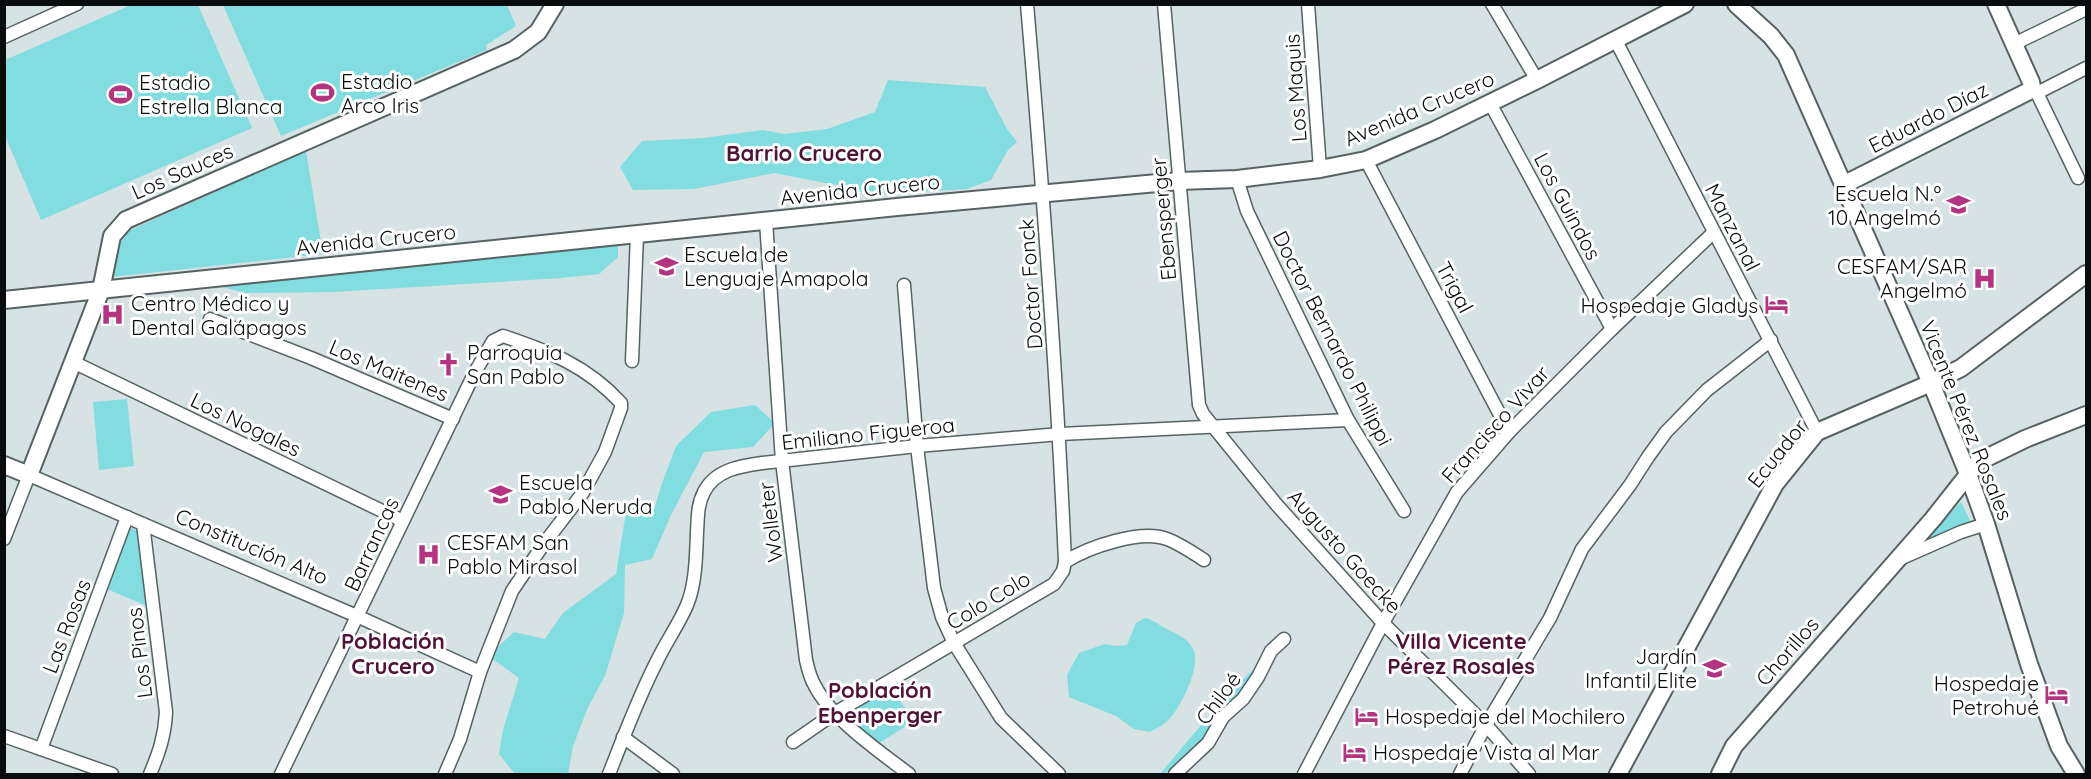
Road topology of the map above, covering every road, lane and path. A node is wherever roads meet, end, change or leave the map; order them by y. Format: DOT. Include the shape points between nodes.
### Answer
graph roads {
  1 [pos="77,4"];
  2 [pos="555,4"];
  3 [pos="1027,4"];
  4 [pos="1164,4"];
  5 [pos="1308,4"];
  6 [pos="1492,4"];
  7 [pos="1685,4"];
  8 [pos="1736,4"];
  9 [pos="1996,4"];
  10 [pos="2086,9"];
  11 [pos="50,10"];
  12 [pos="4,37"];
  13 [pos="1615,39"];
  14 [pos="2014,44"];
  15 [pos="2086,68"];
  16 [pos="1537,80"];
  17 [pos="2035,90"];
  18 [pos="1490,103"];
  19 [pos="1366,160"];
  20 [pos="1320,169"];
  21 [pos="1237,178"];
  22 [pos="2078,178"];
  23 [pos="1179,181"];
  24 [pos="1843,185"];
  25 [pos="1044,194"];
  26 [pos="766,221"];
  27 [pos="1714,232"];
  28 [pos="637,234"];
  29 [pos="2086,274"];
  30 [pos="904,285"];
  31 [pos="101,290"];
  32 [pos="4,300"];
  33 [pos="210,319"];
  34 [pos="1612,329"];
  35 [pos="1771,340"];
  36 [pos="632,361"];
  37 [pos="73,362"];
  38 [pos="1931,383"];
  39 [pos="2086,415"];
  40 [pos="453,419"];
  41 [pos="1348,420"];
  42 [pos="1212,426"];
  43 [pos="1509,432"];
  44 [pos="1817,432"];
  45 [pos="1060,434"];
  46 [pos="917,446"];
  47 [pos="782,461"];
  48 [pos="4,465"];
  49 [pos="1968,474"];
  50 [pos="29,475"];
  51 [pos="1404,511"];
  52 [pos="127,517"];
  53 [pos="403,521"];
  54 [pos="143,524"];
  55 [pos="1986,524"];
  56 [pos="4,539"];
  57 [pos="1204,560"];
  58 [pos="1896,561"];
  59 [pos="1065,562"];
  60 [pos="359,617"];
  61 [pos="1383,623"];
  62 [pos="1284,639"];
  63 [pos="954,643"];
  64 [pos="480,672"];
  65 [pos="835,713"];
  66 [pos="1486,725"];
  67 [pos="4,736"];
  68 [pos="623,737"];
  69 [pos="793,742"];
  70 [pos="41,749"];
  71 [pos="112,774"];
  72 [pos="150,774"];
  73 [pos="281,774"];
  74 [pos="445,774"];
  75 [pos="609,774"];
  76 [pos="673,774"];
  77 [pos="909,774"];
  78 [pos="1059,774"];
  79 [pos="1175,774"];
  80 [pos="1304,774"];
  81 [pos="1460,774"];
  82 [pos="1529,774"];
  83 [pos="1618,774"];
  84 [pos="1720,774"];
  85 [pos="2076,774"];
  1 -- 11 [label="street"];
  2 -- 31 [label="main road, Los Sauces" via="537,32 514,50 126,220 112,236"];
  3 -- 25 [label="street, Doctor Fonck"];
  4 -- 23 [label="street, Ebensperger"];
  5 -- 20 [label="street, Los Maquis"];
  6 -- 16 [label="street"];
  7 -- 13 [label="main road, Avenida Crucero"];
  8 -- 24 [label="main road, Vicente Pérez Rosales" via="1786,55"];
  9 -- 14 [label="main road"];
  10 -- 14 [label="street"];
  11 -- 12 [label="street"];
  13 -- 16 [label="main road, Avenida Crucero"];
  13 -- 27 [label="street, Manzanal"];
  14 -- 17 [label="main road"];
  15 -- 17 [label="street, Eduardo Díaz"];
  16 -- 18 [label="main road, Avenida Crucero"];
  17 -- 22 [label="street"];
  17 -- 24 [label="main road, Eduardo Díaz"];
  18 -- 19 [label="main road, Avenida Crucero"];
  18 -- 34 [label="street, Los Guindos"];
  19 -- 20 [label="main road, Avenida Crucero"];
  19 -- 43 [label="street, Trigal"];
  20 -- 21 [label="main road, Avenida Crucero"];
  21 -- 23 [label="main road, Avenida Crucero"];
  21 -- 41 [label="street, Doctor Bernardo Philippi" via="1247,211"];
  23 -- 25 [label="main road, Avenida Crucero"];
  23 -- 42 [label="street, Ebensperger" via="1199,405"];
  24 -- 38 [label="main road, Vicente Pérez Rosales"];
  25 -- 26 [label="main road, Avenida Crucero"];
  25 -- 45 [label="street, Doctor Fonck"];
  26 -- 28 [label="main road, Avenida Crucero"];
  26 -- 47 [label="street, Wolleter"];
  27 -- 34 [label="street, Francisco Vivar"];
  27 -- 35 [label="street, Manzanal"];
  28 -- 31 [label="main road, Avenida Crucero"];
  28 -- 36 [label="street"];
  29 -- 38 [label="main road, Ecuador" via="1976,359"];
  30 -- 46 [label="street"];
  31 -- 32 [label="main road, Avenida Crucero"];
  31 -- 37 [label="main road, Los Sauces"];
  33 -- 40 [label="street, Los Maitenes"];
  34 -- 43 [label="street, Francisco Vivar"];
  35 -- 44 [label="street, Manzanal"];
  35 -- 66 [label="street" via="1707,390 1666,432 1582,549 1550,618"];
  37 -- 50 [label="main road, Los Sauces"];
  37 -- 53 [label="street, Los Nogales"];
  38 -- 44 [label="main road, Ecuador"];
  38 -- 49 [label="main road, Vicente Pérez Rosales"];
  39 -- 49 [label="main road, Chorillos" via="1984,457"];
  40 -- 53 [label="street, Barrancas"];
  40 -- 64 [label="street, Barrancas" via="486,351 503,336 578,367 621,403 615,426 582,494 512,591"];
  41 -- 42 [label="street, Emiliano Figueroa"];
  41 -- 51 [label="street, Doctor Bernardo Philippi"];
  42 -- 45 [label="street, Emiliano Figueroa"];
  42 -- 61 [label="street, Augusto Goecke"];
  43 -- 61 [label="street, Francisco Vivar" via="1457,492"];
  44 -- 83 [label="main road, Ecuador" via="1775,484"];
  45 -- 46 [label="street, Emiliano Figueroa"];
  45 -- 59 [label="street, Doctor Fonck"];
  46 -- 47 [label="street, Emiliano Figueroa"];
  46 -- 63 [label="street" via="934,588"];
  47 -- 65 [label="street, Wolleter" via="806,660 815,687"];
  47 -- 68 [label="street, Emiliano Figueroa" via="745,465 724,473 710,482 703,493 687,605 657,659"];
  48 -- 50 [label="main road, Constitución Alto"];
  49 -- 55 [label="main road, Vicente Pérez Rosales"];
  49 -- 58 [label="main road, Chorillos"];
  50 -- 52 [label="street, Constitución Alto"];
  50 -- 56 [label="street, Los Sauces"];
  52 -- 54 [label="street, Constitución Alto"];
  52 -- 70 [label="street, Las Rosas"];
  53 -- 60 [label="street, Barrancas"];
  54 -- 60 [label="street, Constitución Alto"];
  54 -- 72 [label="street, Los Pinos" via="166,712 160,752"];
  55 -- 58 [label="street, Chorillos"];
  55 -- 85 [label="main road, Vicente Pérez Rosales" via="2029,664 2059,746"];
  57 -- 59 [label="street" via="1165,538 1147,535 1076,555"];
  58 -- 84 [label="main road, Chorillos" via="1734,746"];
  59 -- 63 [label="street, Colo Colo" via="1064,572 1054,584"];
  60 -- 64 [label="street, Constitución Alto"];
  60 -- 73 [label="street, Barrancas"];
  61 -- 66 [label="street, Augusto Goecke"];
  61 -- 80 [label="street, Francisco Vivar"];
  62 -- 79 [label="street, Chiloé" via="1271,651 1243,699 1223,717 1208,743"];
  63 -- 65 [label="street, Colo Colo"];
  63 -- 78 [label="street" via="1001,718"];
  64 -- 74 [label="street"];
  65 -- 69 [label="street, Colo Colo"];
  65 -- 77 [label="street, Wolleter"];
  66 -- 81 [label="street"];
  66 -- 82 [label="street, Augusto Goecke"];
  67 -- 70 [label="street"];
  68 -- 75 [label="street, Emiliano Figueroa"];
  68 -- 76 [label="street"];
  70 -- 71 [label="street"];
}
